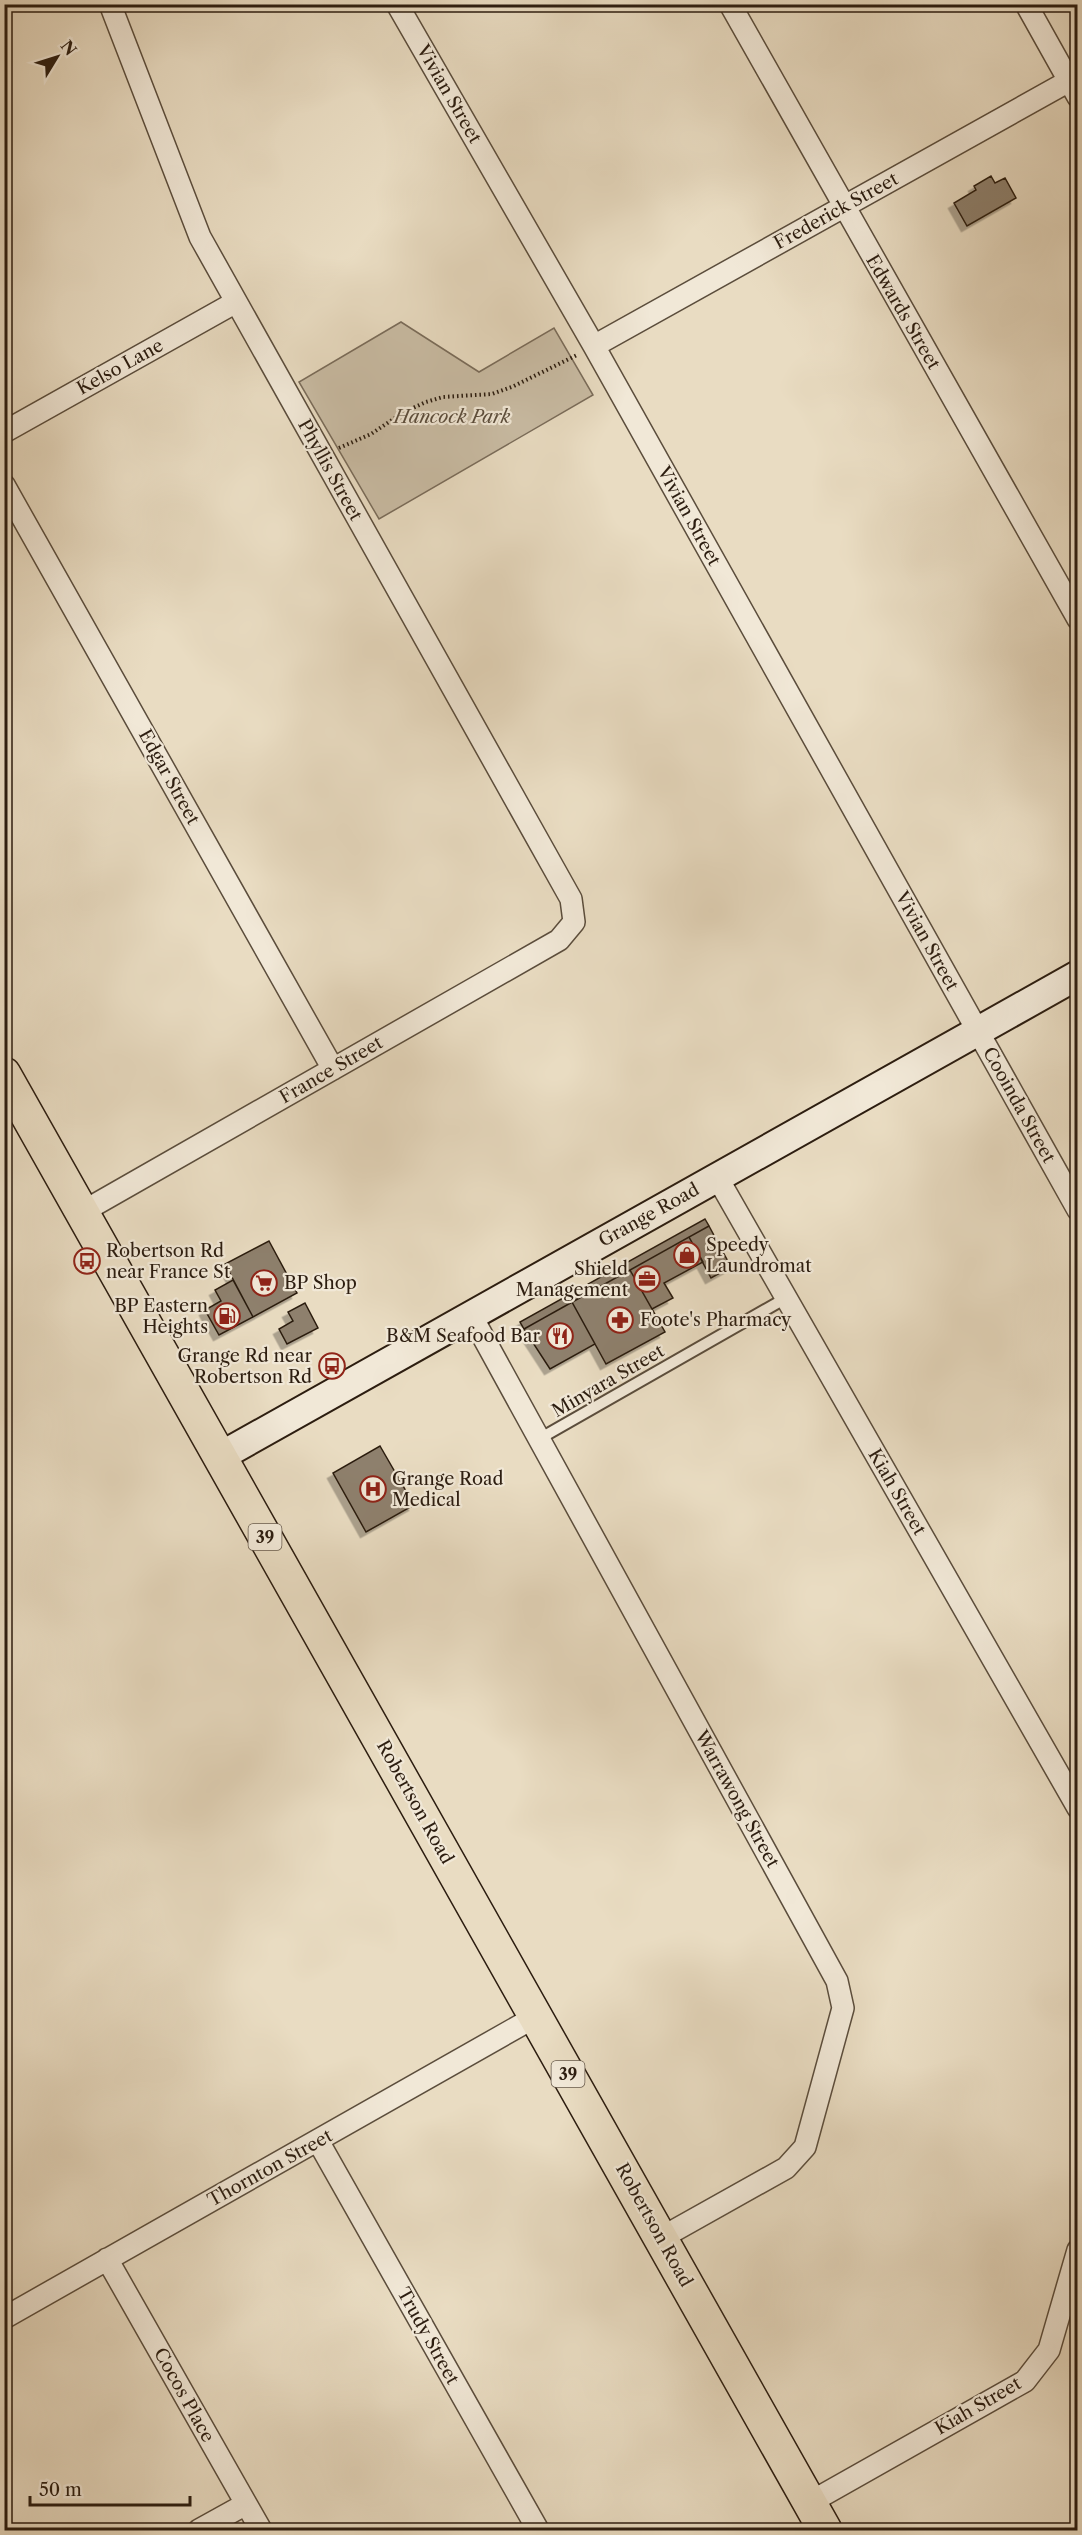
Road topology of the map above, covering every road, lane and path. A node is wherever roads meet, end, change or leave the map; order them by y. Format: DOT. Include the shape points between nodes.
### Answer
graph roads {
  1 [pos="110,4"];
  2 [pos="397,4"];
  3 [pos="730,4"];
  4 [pos="1026,4"];
  5 [pos="1075,85"];
  6 [pos="844,207"];
  7 [pos="236,302"];
  8 [pos="594,346"];
  9 [pos="4,432"];
  10 [pos="322,455"];
  11 [pos="4,485"];
  12 [pos="1077,619"];
  13 [pos="574,922"];
  14 [pos="1077,975"];
  15 [pos="977,1031"];
  16 [pos="333,1069"];
  17 [pos="4,1074"];
  18 [pos="717,1177"];
  19 [pos="1077,1210"];
  20 [pos="84,1211"];
  21 [pos="786,1298"];
  22 [pos="471,1316"];
  23 [pos="539,1439"];
  24 [pos="221,1456"];
  25 [pos="1077,1808"];
  26 [pos="535,2017"];
  27 [pos="318,2141"];
  28 [pos="661,2238"];
  29 [pos="1077,2250"];
  30 [pos="107,2259"];
  31 [pos="4,2318"];
  32 [pos="246,2504"];
  33 [pos="817,2517"];
  34 [pos="198,2530"];
  35 [pos="261,2530"];
  36 [pos="538,2530"];
  1 -- 7 [label="street, Phyllis Street" via="200,237"];
  2 -- 8 [label="street, Vivian Street"];
  3 -- 6 [label="street, Edwards Street"];
  4 -- 5 [label="street"];
  5 -- 6 [label="street, Frederick Street"];
  6 -- 8 [label="street, Frederick Street"];
  6 -- 12 [label="street, Edwards Street"];
  7 -- 9 [label="street, Kelso Lane"];
  7 -- 10 [label="street, Phyllis Street"];
  8 -- 10 [label="path" via="538,376 492,394 426,402 371,434"];
  8 -- 15 [label="street, Vivian Street"];
  10 -- 13 [label="street, Phyllis Street" via="571,899"];
  11 -- 16 [label="street, Edgar Street"];
  13 -- 16 [label="street, France Street" via="559,940"];
  14 -- 15 [label="main road, Grange Road"];
  15 -- 18 [label="main road, Grange Road"];
  15 -- 19 [label="street, Cooinda Street"];
  16 -- 20 [label="street, France Street"];
  17 -- 20 [label="main road, Robertson Road / 39"];
  18 -- 21 [label="street, Kiah Street"];
  18 -- 22 [label="main road, Grange Road"];
  20 -- 24 [label="main road, Robertson Road / 39"];
  21 -- 23 [label="lane, Minyara Street"];
  21 -- 25 [label="street, Kiah Street"];
  22 -- 23 [label="street, Warrawong Street"];
  22 -- 24 [label="main road, Grange Road"];
  23 -- 28 [label="street, Warrawong Street" via="837,1981 843,2008 805,2147 786,2168"];
  24 -- 26 [label="main road, Robertson Road / 39"];
  26 -- 27 [label="street, Thornton Street"];
  26 -- 28 [label="main road, Robertson Road / 39"];
  27 -- 30 [label="street, Thornton Street"];
  27 -- 36 [label="street, Trudy Street"];
  28 -- 33 [label="main road, Robertson Road / 39"];
  29 -- 33 [label="street, Kiah Street" via="1049,2350 1025,2381"];
  30 -- 31 [label="street, Thornton Street"];
  30 -- 32 [label="street, Cocos Place"];
  32 -- 34 [label="street"];
  32 -- 35 [label="street, Cocos Place"];
}
